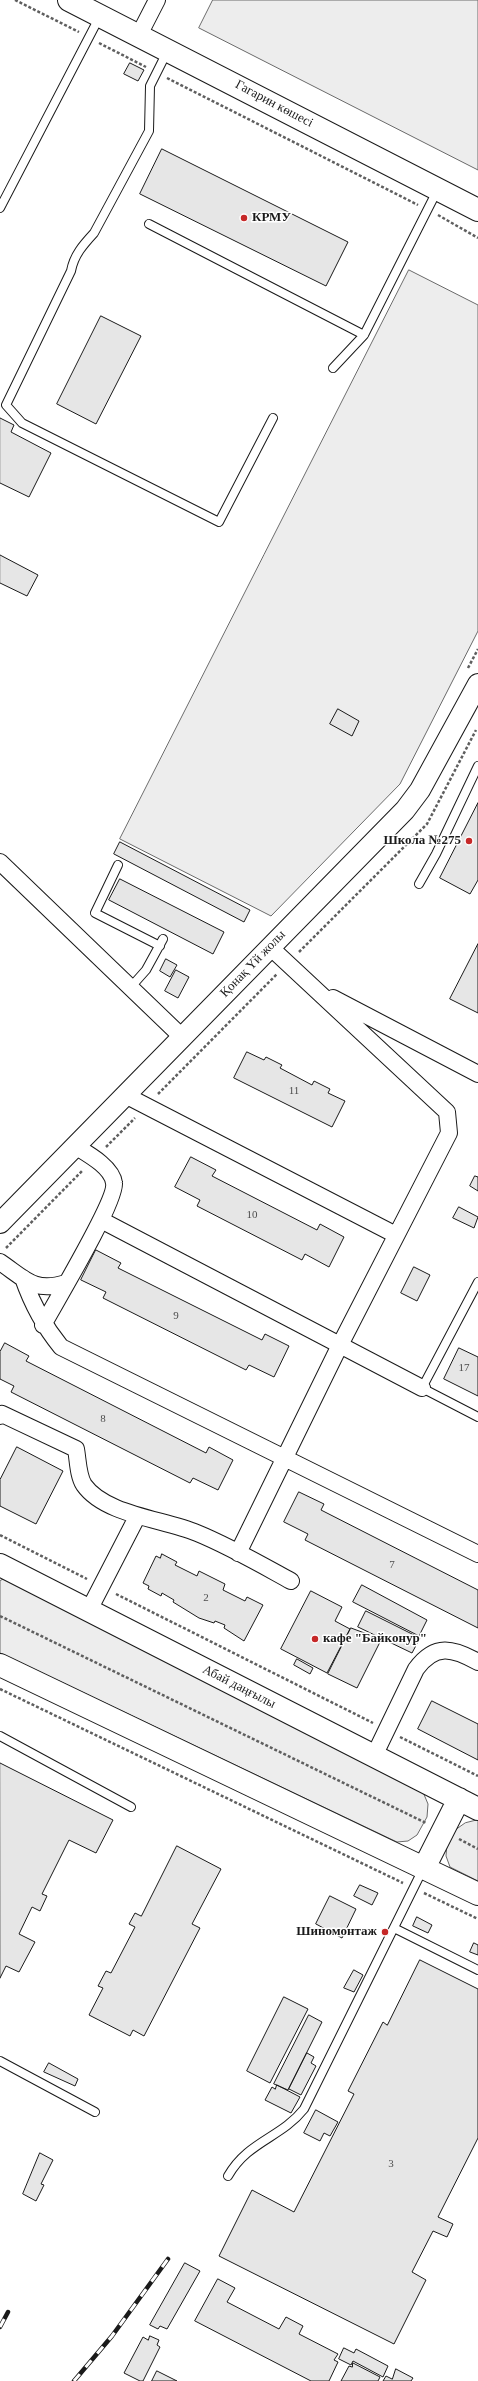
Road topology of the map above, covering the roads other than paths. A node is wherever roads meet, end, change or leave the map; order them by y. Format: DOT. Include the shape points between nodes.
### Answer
graph roads {
  1 [pos="69,0"];
  2 [pos="157,0"];
  3 [pos="100,16"];
  4 [pos="139,35"];
  5 [pos="168,50"];
  6 [pos="438,190"];
  7 [pos="0,208"];
  8 [pos="478,210"];
  9 [pos="149,224"];
  10 [pos="364,335"];
  11 [pos="333,368"];
  12 [pos="273,418"];
  13 [pos="475,683"];
  14 [pos="478,766"];
  15 [pos="0,862"];
  16 [pos="118,866"];
  17 [pos="418,884"];
  18 [pos="270,947"];
  19 [pos="130,988"];
  20 [pos="318,991"];
  21 [pos="182,1038"];
  22 [pos="478,1074"];
  23 [pos="125,1095"];
  24 [pos="75,1146"];
  25 [pos="101,1220"];
  26 [pos="0,1223"];
  27 [pos="396,1235"];
  28 [pos="0,1262"];
  29 [pos="23,1278"];
  30 [pos="478,1282"];
  31 [pos="66,1283"];
  32 [pos="43,1325"];
  33 [pos="340,1345"];
  34 [pos="422,1388"];
  35 [pos="0,1416"];
  36 [pos="478,1418"];
  37 [pos="284,1458"];
  38 [pos="137,1517"];
  39 [pos="238,1553"];
  40 [pos="478,1554"];
  41 [pos="0,1565"];
  42 [pos="292,1580"];
  43 [pos="89,1610"];
  44 [pos="478,1662"];
  45 [pos="0,1665"];
  46 [pos="0,1736"];
  47 [pos="374,1756"];
  48 [pos="459,1799"];
  49 [pos="131,1806"];
  50 [pos="478,1809"];
  51 [pos="424,1868"];
  52 [pos="478,1894"];
  53 [pos="394,1928"];
  54 [pos="478,1970"];
  55 [pos="0,2061"];
  56 [pos="95,2112"];
  57 [pos="228,2176"];
  1 -- 3 [label="main road, Гагарин көшесі"];
  2 -- 4 [label="street"];
  3 -- 4 [label="main road, Гагарин көшесі"];
  3 -- 7 [label="lane"];
  4 -- 5 [label="main road, Гагарин көшесі"];
  5 -- 6 [label="main road, Гагарин көшесі"];
  5 -- 12 [label="lane" via="150,86 149,131 94,233 73,260 71,271 6,405 22,423 219,522"];
  6 -- 8 [label="main road, Гагарин көшесі"];
  6 -- 10 [label="lane"];
  9 -- 10 [label="lane"];
  10 -- 11 [label="lane"];
  13 -- 18 [label="street, Қонақ Үй жолы" via="420,790 405,810"];
  14 -- 17 [label="lane" via="436,854"];
  15 -- 19 [label="street"];
  16 -- 19 [label="lane" via="96,913 162,943 146,970"];
  18 -- 20 [label="street"];
  18 -- 21 [label="street, Қонақ Үй жолы"];
  19 -- 21 [label="street"];
  20 -- 22 [label="street"];
  20 -- 27 [label="street" via="447,1112 449,1133"];
  21 -- 23 [label="street, Қонақ Үй жолы"];
  23 -- 24 [label="street, Қонақ Үй жолы"];
  23 -- 27 [label="street"];
  24 -- 25 [label="street" via="95,1159 113,1178 114,1184"];
  24 -- 26 [label="street, Қонақ Үй жолы"];
  25 -- 31 [label="street"];
  25 -- 33 [label="street"];
  27 -- 33 [label="street"];
  28 -- 29 [label="street"];
  29 -- 31 [label="street" via="39,1287"];
  29 -- 32 [label="street"];
  30 -- 34 [label="lane"];
  31 -- 32 [label="street"];
  32 -- 37 [label="street" via="61,1347"];
  33 -- 34 [label="street"];
  33 -- 37 [label="street"];
  34 -- 36 [label="lane"];
  35 -- 38 [label="street" via="2,1414 76,1450 84,1484 98,1498"];
  37 -- 39 [label="street"];
  37 -- 40 [label="street"];
  38 -- 39 [label="street" via="168,1522 198,1533"];
  38 -- 43 [label="street"];
  39 -- 42 [label="street"];
  41 -- 43 [label="main road, Абай даңғылы"];
  43 -- 47 [label="main road, Абай даңғылы"];
  44 -- 47 [label="street" via="462,1653 447,1650 433,1652 423,1659"];
  45 -- 51 [label="main road"];
  46 -- 49 [label="lane"];
  47 -- 48 [label="main road, Абай даңғылы"];
  48 -- 50 [label="main road, Абай даңғылы"];
  48 -- 51 [label="main road"];
  51 -- 52 [label="main road"];
  51 -- 53 [label="lane"];
  53 -- 54 [label="lane"];
  53 -- 57 [label="lane" via="304,2109 293,2122 247,2151"];
  55 -- 56 [label="lane"];
}
